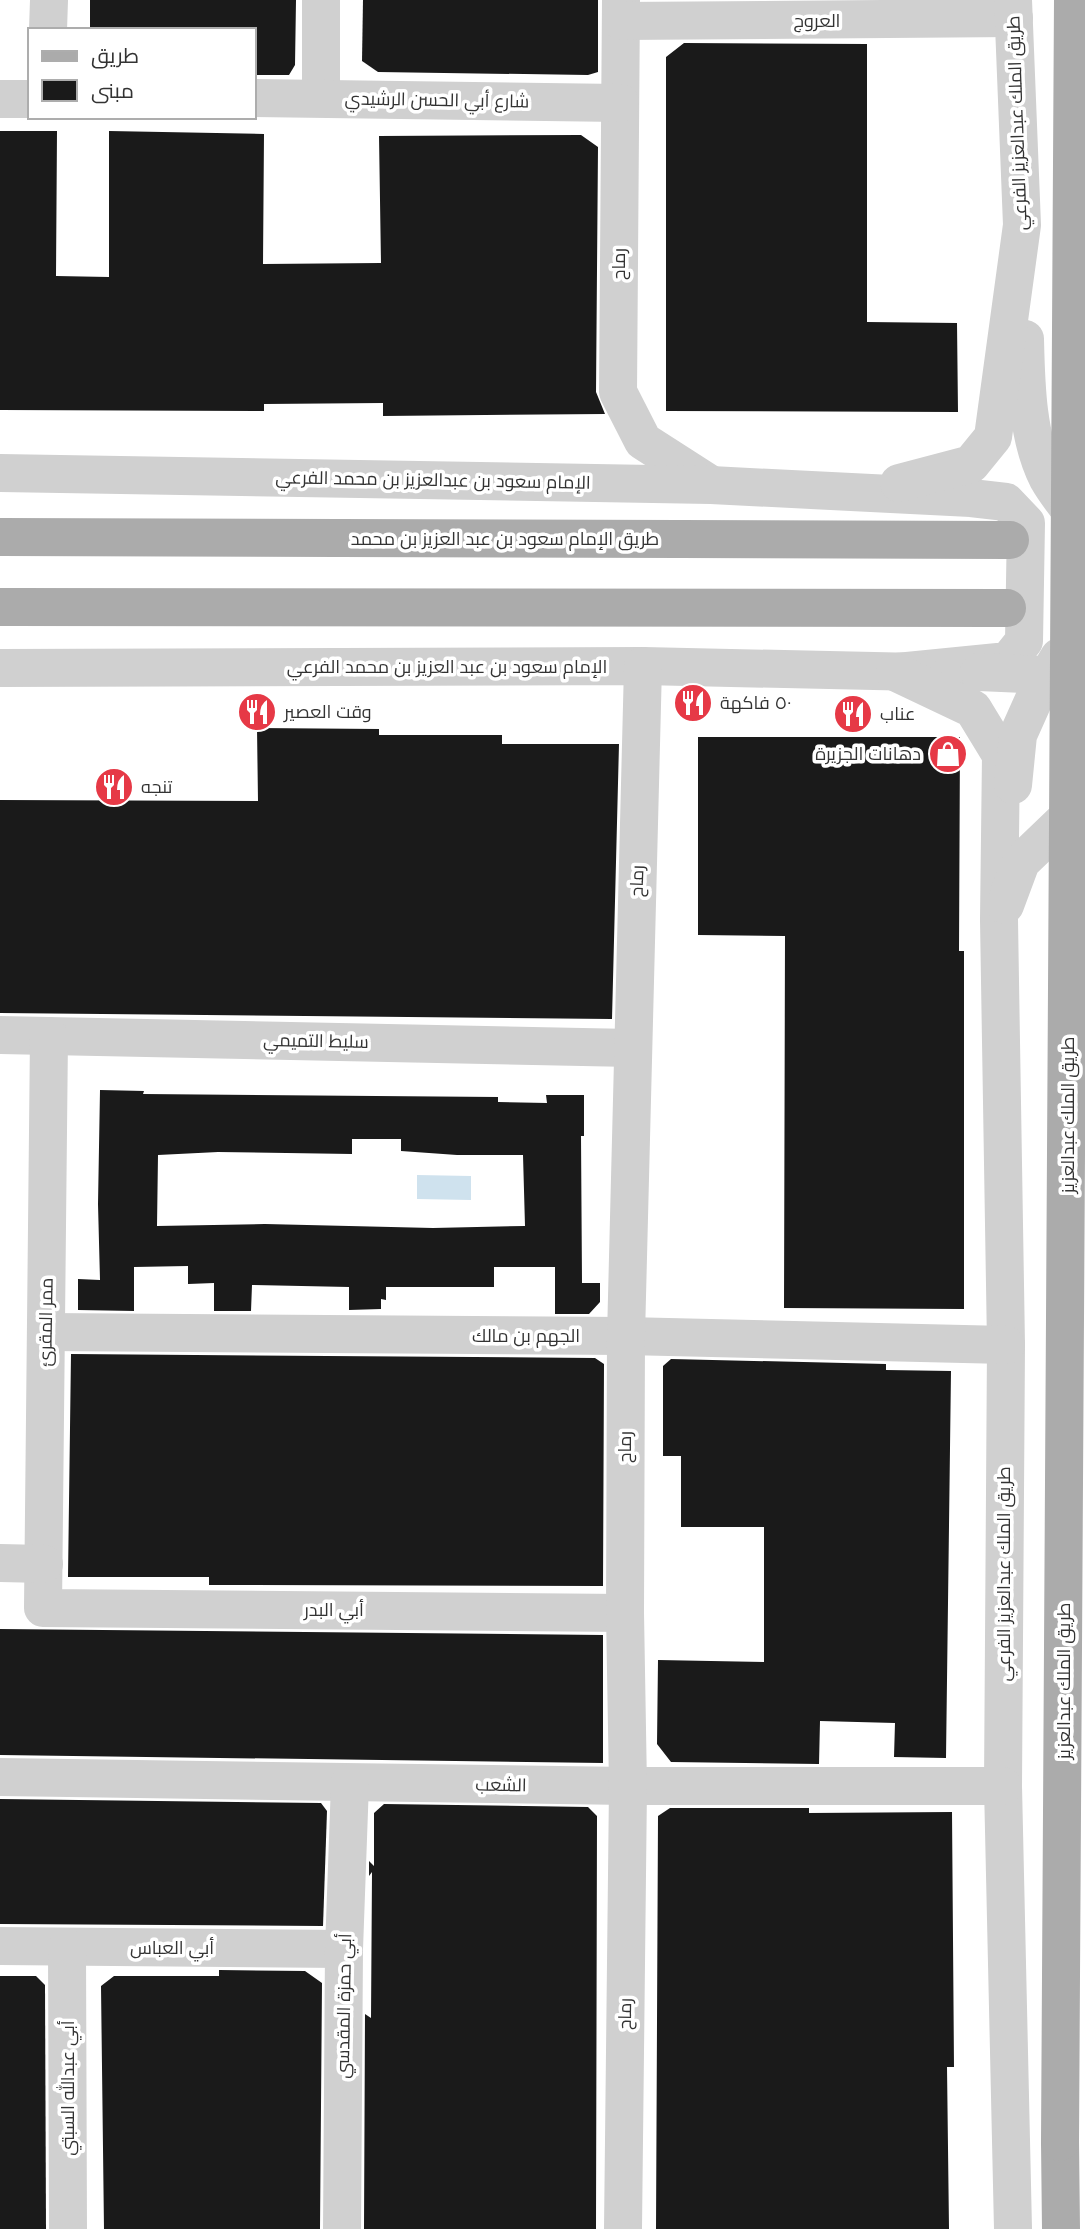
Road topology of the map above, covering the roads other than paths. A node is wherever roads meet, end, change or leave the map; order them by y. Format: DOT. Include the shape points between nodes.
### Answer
graph roads {
  1 [pos="48,0"];
  2 [pos="321,0"];
  3 [pos="1073,0"];
  4 [pos="1013,9"];
  5 [pos="621,11"];
  6 [pos="48,28"];
  7 [pos="321,97"];
  8 [pos="256,98"];
  9 [pos="0,99"];
  10 [pos="28,99"];
  11 [pos="620,103"];
  12 [pos="1022,225"];
  13 [pos="1085,361"];
  14 [pos="0,473"];
  15 [pos="995,477"];
  16 [pos="1067,480"];
  17 [pos="711,485"];
  18 [pos="866,492"];
  19 [pos="1085,530"];
  20 [pos="0,537"];
  21 [pos="1010,540"];
  22 [pos="1085,555"];
  23 [pos="1085,587"];
  24 [pos="0,607"];
  25 [pos="1007,608"];
  26 [pos="1085,615"];
  27 [pos="643,666"];
  28 [pos="0,668"];
  29 [pos="895,673"];
  30 [pos="1048,675"];
  31 [pos="1085,816"];
  32 [pos="999,920"];
  33 [pos="0,1035"];
  34 [pos="49,1036"];
  35 [pos="632,1048"];
  36 [pos="46,1332"];
  37 [pos="626,1336"];
  38 [pos="1006,1345"];
  39 [pos="0,1563"];
  40 [pos="44,1564"];
  41 [pos="43,1608"];
  42 [pos="625,1613"];
  43 [pos="0,1777"];
  44 [pos="349,1783"];
  45 [pos="628,1786"];
  46 [pos="1003,1786"];
  47 [pos="0,1946"];
  48 [pos="67,1948"];
  49 [pos="344,1949"];
  50 [pos="68,2229"];
  51 [pos="342,2229"];
  52 [pos="623,2229"];
  53 [pos="1013,2229"];
  54 [pos="1061,2229"];
  1 -- 6 [label="street"];
  2 -- 7 [label="street"];
  3 -- 54 [label="main road, طريق الملك عبدالعزيز, bridge"];
  4 -- 5 [label="street, العروج"];
  4 -- 12 [label="street, طريق الملك عبدالعزيز الفرعي"];
  5 -- 11 [label="street, رماح"];
  7 -- 8 [label="street, شارع أبي الحسن الرشيدي"];
  7 -- 11 [label="street, شارع أبي الحسن الرشيدي"];
  9 -- 10 [label="street"];
  11 -- 17 [label="street, رماح" via="618,392 643,441"];
  12 -- 13 [label="street" via="1040,330 1061,353"];
  12 -- 16 [label="street" via="1026,400 1034,439"];
  12 -- 18 [label="street, طريق الملك عبدالعزيز الفرعي" via="993,437 971,464"];
  14 -- 17 [label="street, الإمام سعود بن عبدالعزيز بن محمد الفرعي"];
  15 -- 16 [label="street"];
  15 -- 18 [label="street"];
  15 -- 22 [label="street" via="1029,492"];
  16 -- 19 [label="street"];
  17 -- 18 [label="street, الإمام سعود بن عبدالعزيز بن محمد الفرعي"];
  18 -- 29 [label="street" via="1006,502 1026,523 1024,641 1008,661"];
  20 -- 21 [label="main road, طريق الإمام سعود بن عبد العزيز بن محمد"];
  23 -- 30 [label="street" via="1028,660"];
  24 -- 25 [label="main road"];
  26 -- 30 [label="street"];
  27 -- 28 [label="street, الإمام سعود بن عبد العزيز بن محمد الفرعي"];
  27 -- 29 [label="street, الإمام سعود بن عبد العزيز بن محمد الفرعي"];
  27 -- 35 [label="street, رماح"];
  29 -- 30 [label="street"];
  29 -- 32 [label="street" via="973,709 1001,755"];
  30 -- 32 [label="street" via="1018,735"];
  31 -- 32 [label="street" via="1068,817 1021,862"];
  32 -- 38 [label="street, طريق الملك عبدالعزيز الفرعي"];
  33 -- 34 [label="street, سليط التميمي"];
  34 -- 35 [label="street, سليط التميمي"];
  34 -- 36 [label="street, ممر المقرئ"];
  35 -- 37 [label="street, رماح"];
  36 -- 37 [label="street, الجهم بن مالك"];
  36 -- 40 [label="street, ممر المقرئ"];
  37 -- 38 [label="street, الجهم بن مالك"];
  37 -- 42 [label="street, رماح"];
  38 -- 46 [label="street, طريق الملك عبدالعزيز الفرعي"];
  39 -- 40 [label="street"];
  40 -- 41 [label="street, ممر المقرئ"];
  41 -- 42 [label="street, أبي البدر"];
  42 -- 45 [label="street, رماح"];
  43 -- 44 [label="street, الشعب"];
  44 -- 45 [label="street, الشعب"];
  44 -- 49 [label="street, أبي حمزة المقدسي"];
  45 -- 46 [label="street, الشعب"];
  45 -- 52 [label="street, رماح"];
  46 -- 53 [label="street, طريق الملك عبدالعزيز الفرعي"];
  47 -- 48 [label="street, أبي العباس"];
  48 -- 49 [label="street, أبي العباس"];
  48 -- 50 [label="street, أبي عبدالله السبتي"];
  49 -- 51 [label="street, أبي حمزة المقدسي"];
}
